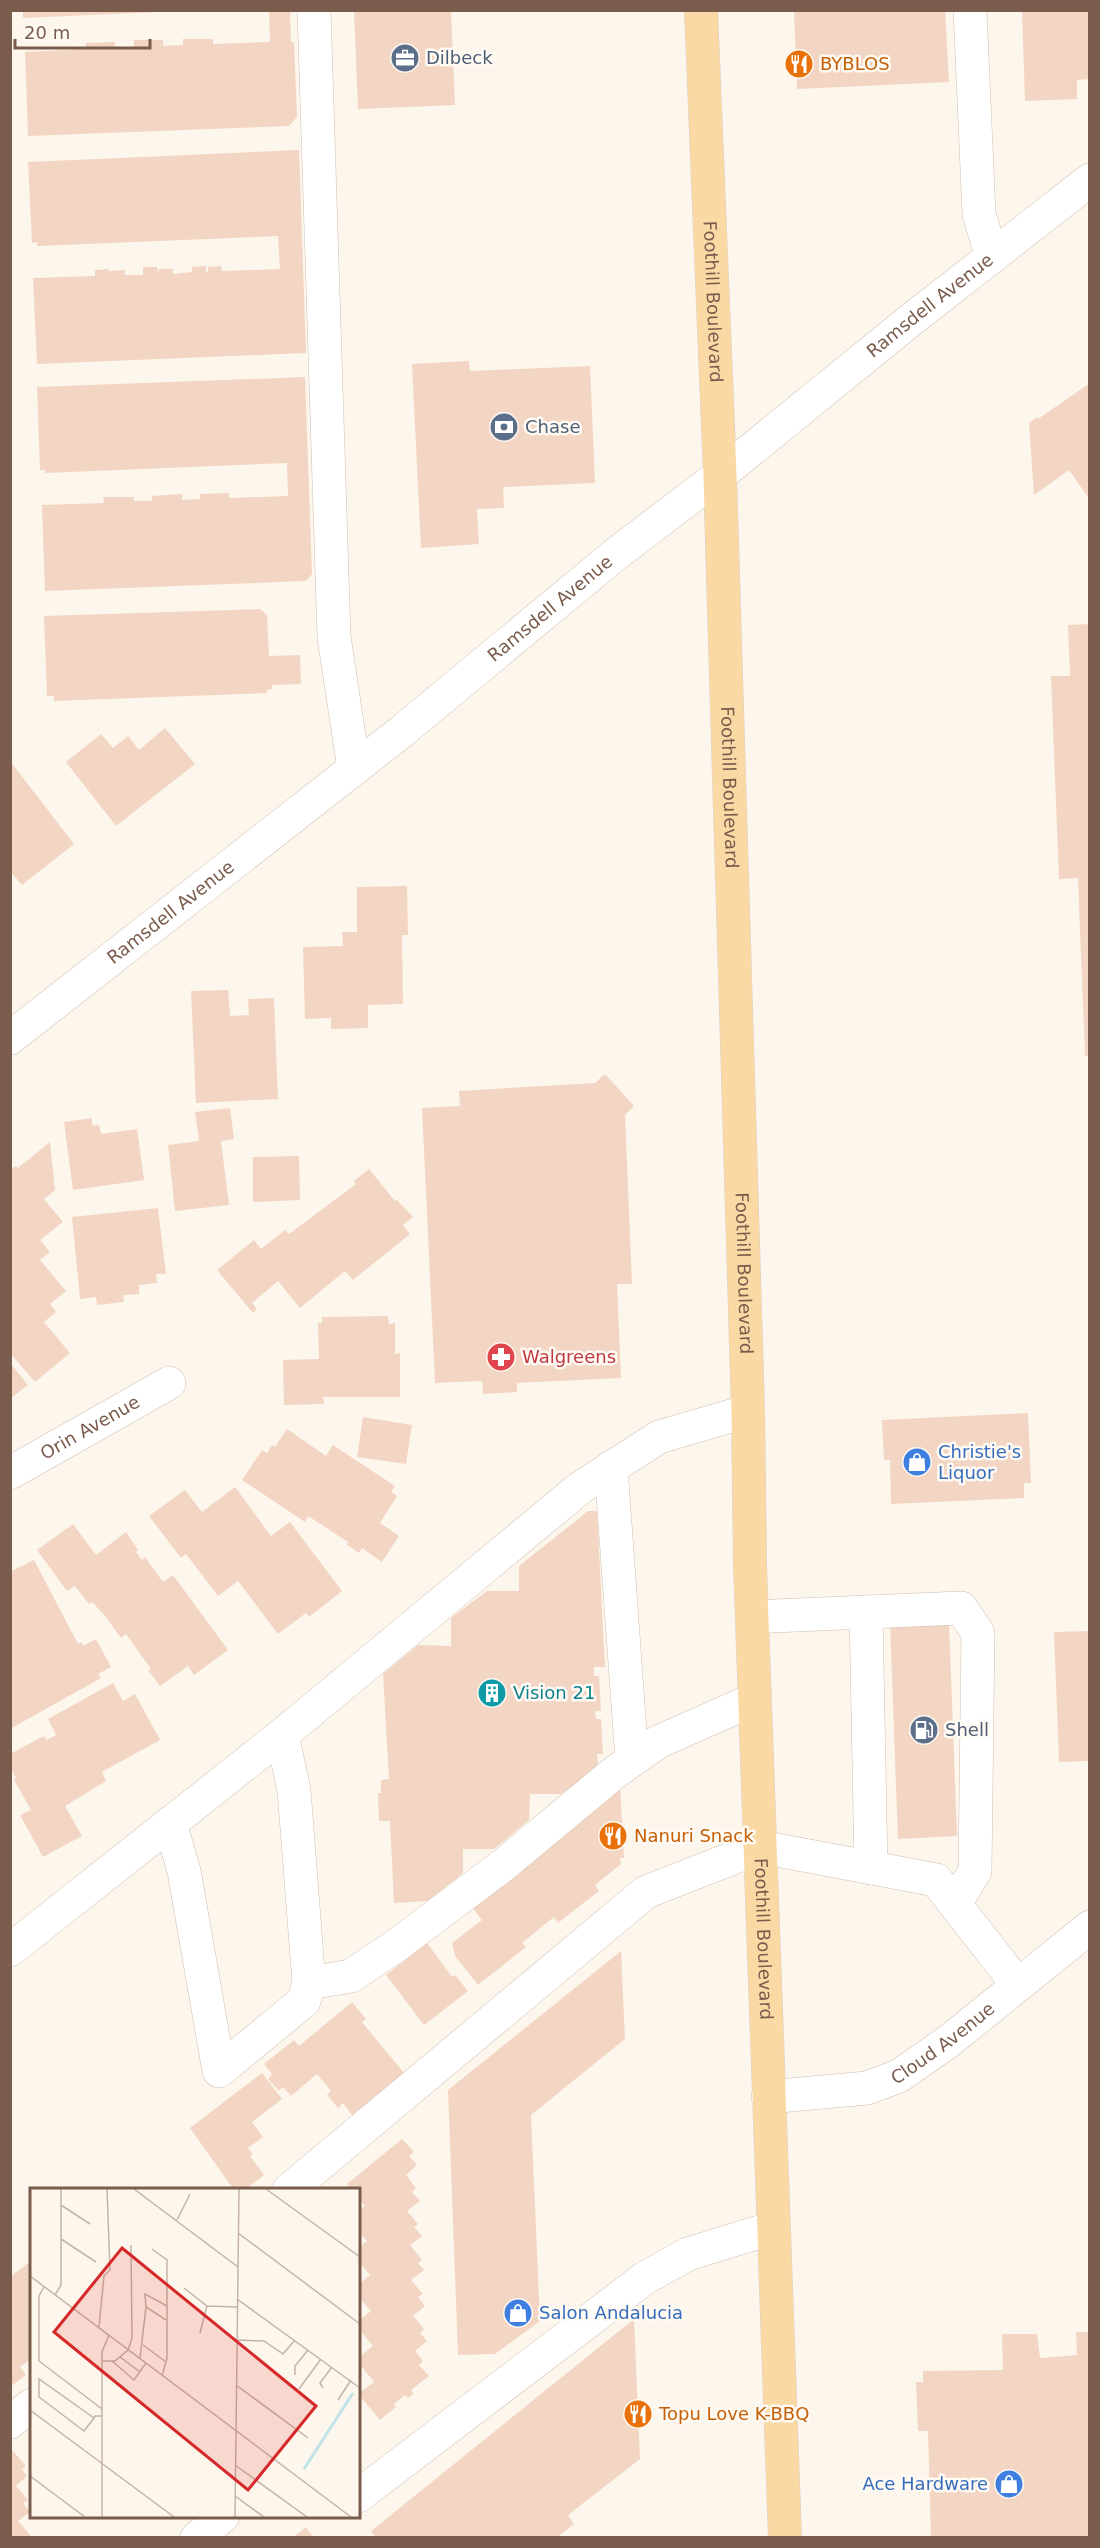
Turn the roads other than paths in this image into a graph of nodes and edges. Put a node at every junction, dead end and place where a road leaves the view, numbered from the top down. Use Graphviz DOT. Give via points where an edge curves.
graph roads {
  1 [pos="314,10"];
  2 [pos="701,10"];
  3 [pos="970,10"];
  4 [pos="1089,180"];
  5 [pos="992,257"];
  6 [pos="720,475"];
  7 [pos="354,769"];
  8 [pos="10,1038"];
  9 [pos="169,1383"];
  10 [pos="747,1411"];
  11 [pos="611,1467"];
  12 [pos="10,1473"];
  13 [pos="866,1612"];
  14 [pos="752,1617"];
  15 [pos="755,1699"];
  16 [pos="282,1735"];
  17 [pos="623,1766"];
  18 [pos="170,1823"];
  19 [pos="761,1847"];
  20 [pos="871,1868"];
  21 [pos="954,1904"];
  22 [pos="1089,1927"];
  23 [pos="10,1950"];
  24 [pos="309,1983"];
  25 [pos="1018,1985"];
  26 [pos="768,2097"];
  27 [pos="291,2188"];
  28 [pos="772,2228"];
  29 [pos="30,2407"];
  30 [pos="10,2422"];
  31 [pos="360,2494"];
  32 [pos="223,2518"];
  33 [pos="197,2538"];
  34 [pos="785,2538"];
  1 -- 7 [label="street" via="334,637"];
  2 -- 6 [label="main road, Foothill Boulevard"];
  3 -- 5 [label="street" via="979,213"];
  4 -- 5 [label="street, Ramsdell Avenue"];
  5 -- 6 [label="street, Ramsdell Avenue"];
  6 -- 7 [label="street, Ramsdell Avenue" via="616,554"];
  6 -- 10 [label="main road, Foothill Boulevard"];
  7 -- 8 [label="street, Ramsdell Avenue"];
  9 -- 12 [label="street, Orin Avenue"];
  10 -- 11 [label="street" via="659,1437"];
  10 -- 14 [label="main road, Foothill Boulevard"];
  11 -- 16 [label="street" via="514,1541"];
  11 -- 17 [label="street"];
  13 -- 14 [label="street"];
  13 -- 20 [label="street"];
  13 -- 21 [label="street" via="961,1608 978,1633 975,1871"];
  14 -- 15 [label="main road, Foothill Boulevard"];
  15 -- 17 [label="street" via="658,1742"];
  15 -- 19 [label="main road, Foothill Boulevard"];
  16 -- 18 [label="street"];
  16 -- 24 [label="street" via="294,1790"];
  17 -- 24 [label="street" via="502,1866 397,1945 351,1976"];
  18 -- 23 [label="street"];
  18 -- 24 [label="street" via="184,1871 219,2071 304,2001"];
  19 -- 20 [label="street"];
  19 -- 26 [label="main road, Foothill Boulevard"];
  19 -- 27 [label="street" via="646,1892"];
  20 -- 21 [label="street" via="936,1880"];
  21 -- 25 [label="street"];
  22 -- 25 [label="street, Cloud Avenue"];
  25 -- 26 [label="street, Cloud Avenue" via="948,2041 882,2084"];
  26 -- 28 [label="main road, Foothill Boulevard"];
  28 -- 31 [label="street" via="688,2254 645,2278"];
  28 -- 34 [label="main road, Foothill Boulevard"];
  29 -- 30 [label="street"];
  32 -- 33 [label="street"];
}
